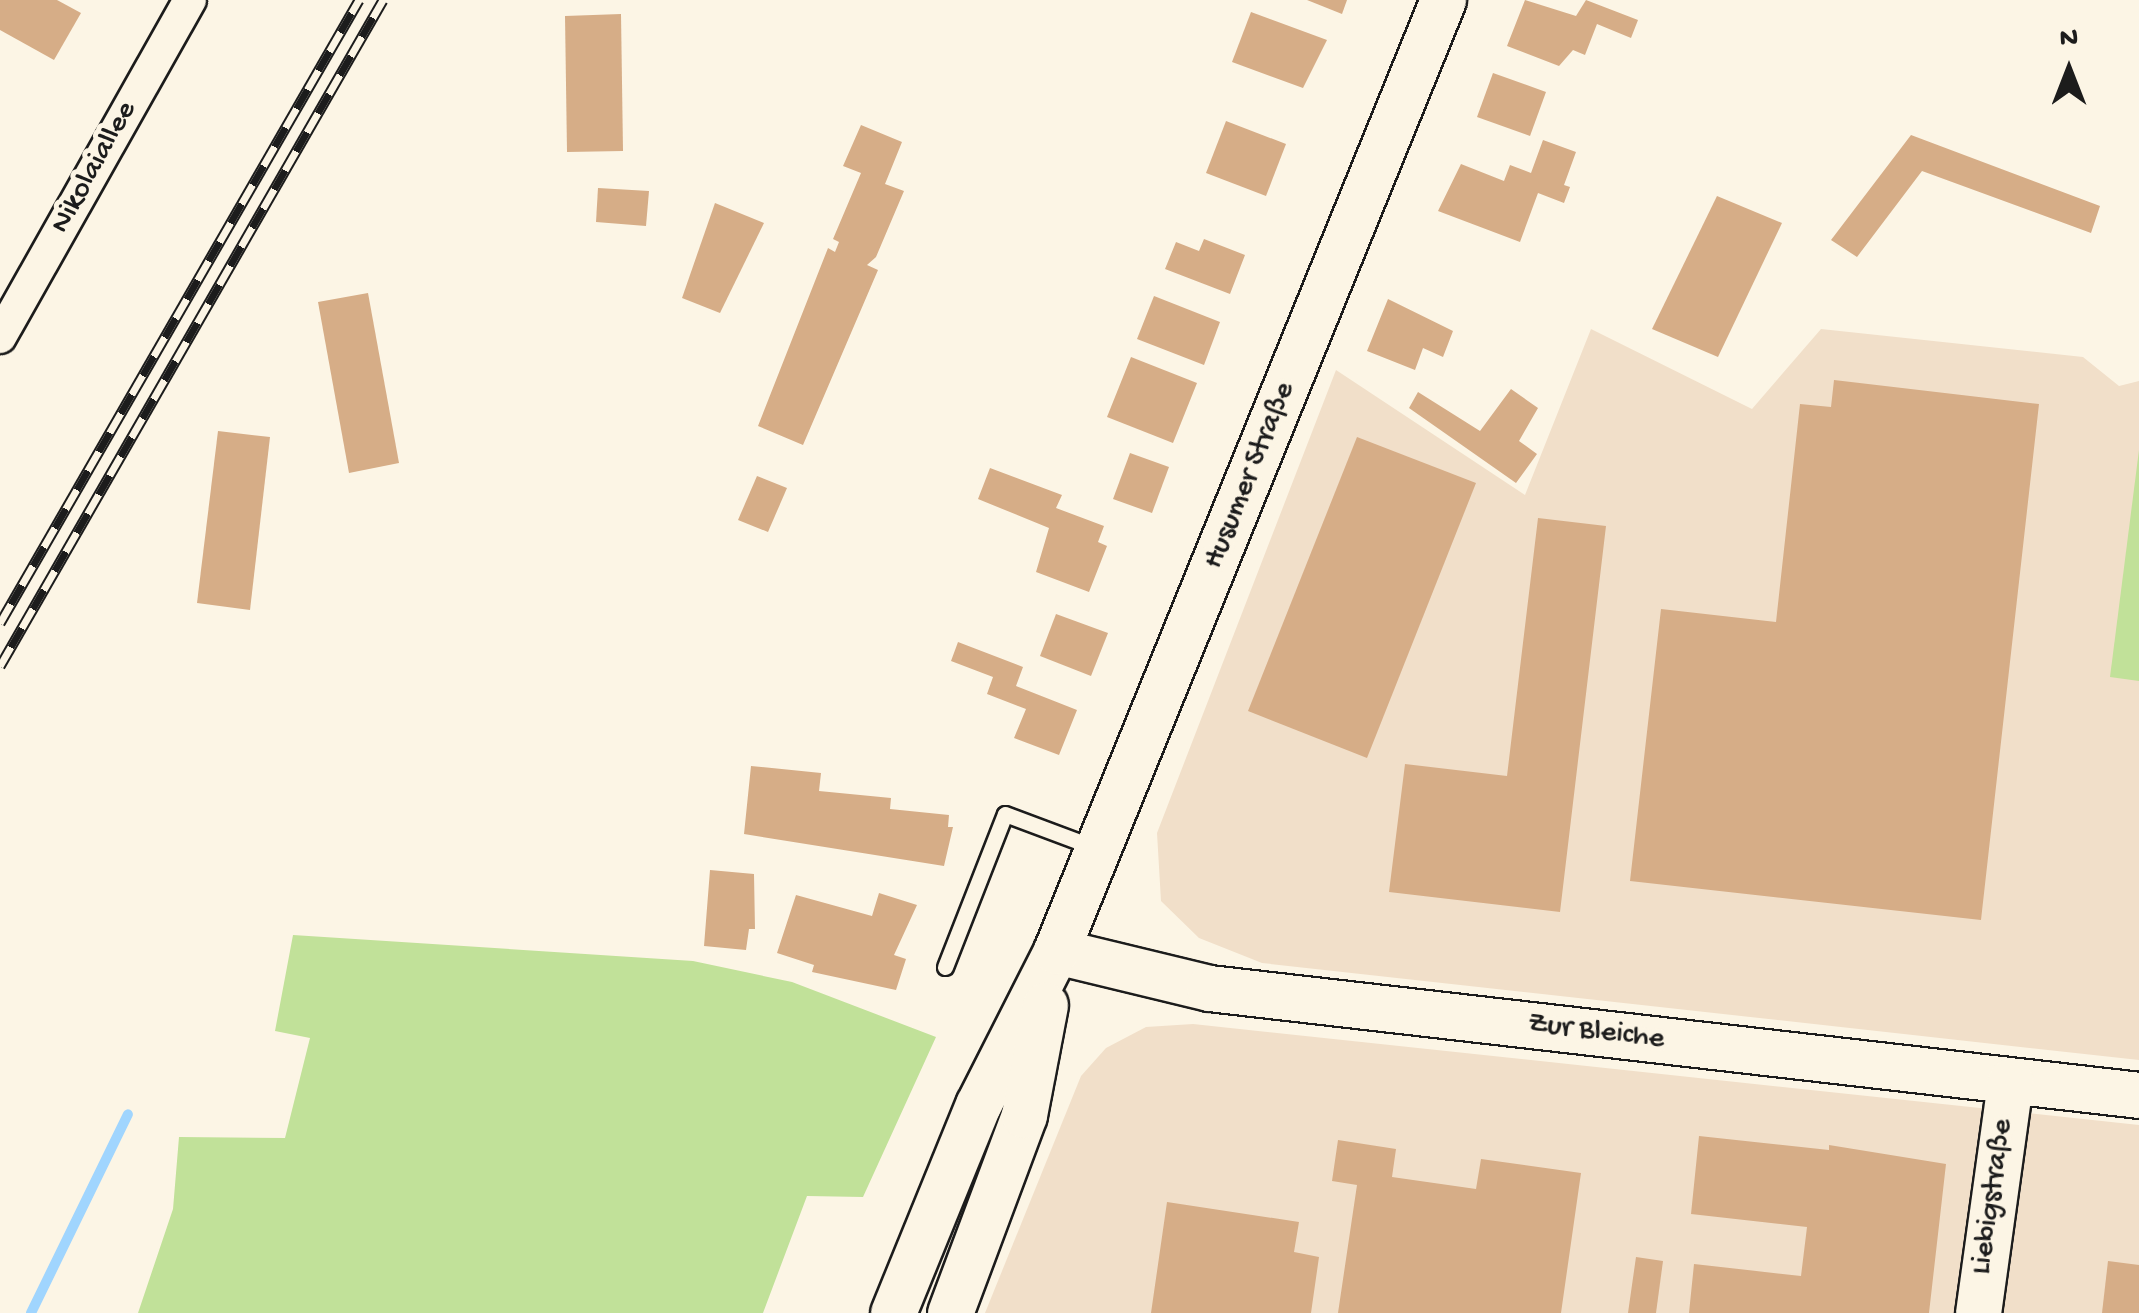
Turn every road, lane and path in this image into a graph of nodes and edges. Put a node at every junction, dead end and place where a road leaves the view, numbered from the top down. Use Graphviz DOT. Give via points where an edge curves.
graph roads {
  1 [pos="190,0"];
  2 [pos="1443,0"];
  3 [pos="0,337"];
  4 [pos="1098,848"];
  5 [pos="1056,951"];
  6 [pos="944,967"];
  7 [pos="2010,1081"];
  8 [pos="2139,1096"];
  9 [pos="893,1313"];
  10 [pos="950,1313"];
  11 [pos="1978,1313"];
  1 -- 3 [label="street, Nikolaiallee"];
  2 -- 4 [label="main road, Husumer Straße"];
  4 -- 5 [label="main road, Husumer Straße"];
  4 -- 6 [label="lane" via="1005,814"];
  5 -- 7 [label="main road, Zur Bleiche" via="1209,988"];
  5 -- 9 [label="main road, Husumer Straße" via="978,1105"];
  5 -- 10 [label="main road, Husumer Straße" via="1024,1115"];
  7 -- 8 [label="main road, Zur Bleiche"];
  7 -- 11 [label="main road, Liebigstraße"];
}
